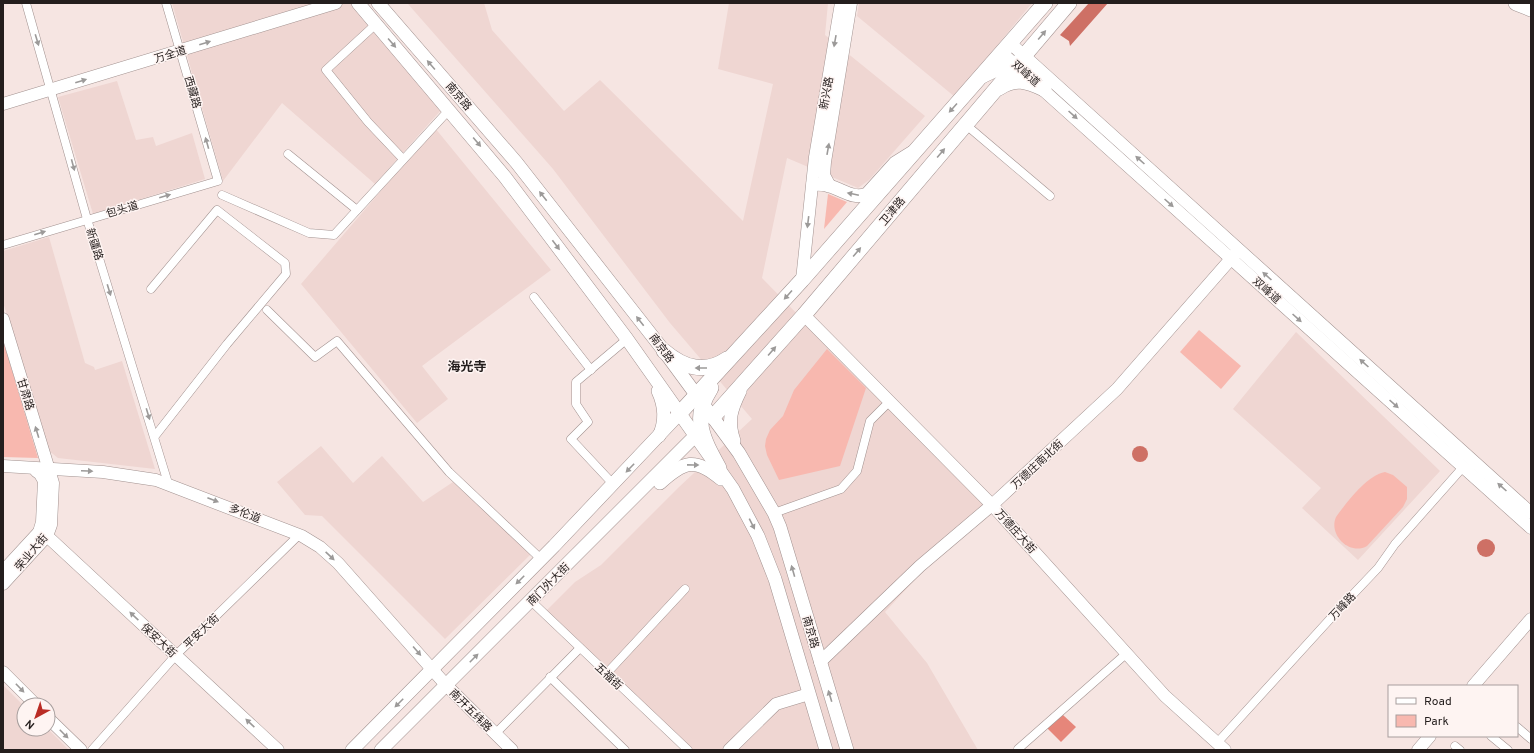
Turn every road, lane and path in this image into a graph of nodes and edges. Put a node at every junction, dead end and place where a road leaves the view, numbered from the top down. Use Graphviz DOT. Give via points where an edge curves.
graph roads {
  1 [pos="26,3"];
  2 [pos="166,3"];
  3 [pos="336,3"];
  4 [pos="358,3"];
  5 [pos="378,3"];
  6 [pos="841,3"];
  7 [pos="851,3"];
  8 [pos="1045,3"];
  9 [pos="1070,3"];
  10 [pos="1516,3"];
  11 [pos="1531,10"];
  12 [pos="376,24"];
  13 [pos="1006,48"];
  14 [pos="181,51"];
  15 [pos="1020,61"];
  16 [pos="979,79"];
  17 [pos="1048,84"];
  18 [pos="52,90"];
  19 [pos="993,92"];
  20 [pos="3,104"];
  21 [pos="449,110"];
  22 [pos="965,124"];
  23 [pos="916,150"];
  24 [pos="288,154"];
  25 [pos="403,159"];
  26 [pos="218,181"];
  27 [pos="813,184"];
  28 [pos="830,186"];
  29 [pos="222,195"];
  30 [pos="1050,196"];
  31 [pos="357,210"];
  32 [pos="87,219"];
  33 [pos="3,245"];
  34 [pos="1234,254"];
  35 [pos="802,280"];
  36 [pos="151,289"];
  37 [pos="534,297"];
  38 [pos="267,310"];
  39 [pos="804,315"];
  40 [pos="3,319"];
  41 [pos="627,339"];
  42 [pos="664,351"];
  43 [pos="736,353"];
  44 [pos="644,365"];
  45 [pos="591,370"];
  46 [pos="747,381"];
  47 [pos="697,399"];
  48 [pos="890,401"];
  49 [pos="696,424"];
  50 [pos="154,436"];
  51 [pos="657,439"];
  52 [pos="739,453"];
  53 [pos="3,466"];
  54 [pos="1464,466"];
  55 [pos="29,468"];
  56 [pos="719,468"];
  57 [pos="48,469"];
  58 [pos="168,483"];
  59 [pos="614,485"];
  60 [pos="733,489"];
  61 [pos="992,505"];
  62 [pos="774,513"];
  63 [pos="1531,513"];
  64 [pos="1531,528"];
  65 [pos="43,534"];
  66 [pos="299,535"];
  67 [pos="576,556"];
  68 [pos="541,560"];
  69 [pos="3,572"];
  70 [pos="3,584"];
  71 [pos="685,589"];
  72 [pos="531,601"];
  73 [pos="1530,621"];
  74 [pos="580,648"];
  75 [pos="1127,653"];
  76 [pos="176,655"];
  77 [pos="820,662"];
  78 [pos="432,669"];
  79 [pos="3,672"];
  80 [pos="607,674"];
  81 [pos="550,677"];
  82 [pos="446,685"];
  83 [pos="1474,685"];
  84 [pos="809,694"];
  85 [pos="28,697"];
  86 [pos="56,726"];
  87 [pos="1518,728"];
  88 [pos="495,734"];
  89 [pos="1429,737"];
  90 [pos="1493,737"];
  91 [pos="1531,739"];
  92 [pos="1221,747"];
  93 [pos="1018,749"];
  94 [pos="81,750"];
  95 [pos="92,750"];
  96 [pos="278,750"];
  97 [pos="352,750"];
  98 [pos="381,750"];
  99 [pos="512,750"];
  100 [pos="624,750"];
  101 [pos="688,750"];
  102 [pos="729,750"];
  103 [pos="826,750"];
  104 [pos="847,750"];
  105 [pos="1418,750"];
  106 [pos="1508,750"];
  1 -- 18 [label="street, 新疆路, one-way"];
  2 -- 14 [label="street, 西藏路"];
  14 -- 3 [label="street, 万全道, one-way"];
  4 -- 12 [label="main road, 南京路"];
  42 -- 5 [label="main road, 南京路, one-way" via="516,162"];
  6 -- 27 [label="street, 新兴路, one-way" via="815,157"];
  28 -- 7 [label="street, one-way" via="824,175 825,162"];
  8 -- 13 [label="highway, 卫津路"];
  15 -- 9 [label="highway, 卫津路, one-way"];
  10 -- 11 [label="highway"];
  12 -- 21 [label="main road, 南京路, one-way"];
  12 -- 25 [label="street" via="326,70 368,122"];
  13 -- 15 [label="street, 双峰道"];
  13 -- 16 [label="highway, 卫津路"];
  18 -- 14 [label="street, 万全道, one-way"];
  26 -- 14 [label="street, 西藏路, one-way"];
  15 -- 16 [label="street"];
  15 -- 17 [label="street, 双峰道"];
  15 -- 19 [label="highway, 卫津路"];
  16 -- 23 [label="highway, 卫津路, one-way"];
  17 -- 19 [label="highway" via="1016,80"];
  17 -- 34 [label="street, 双峰道"];
  18 -- 20 [label="street, 万全道"];
  18 -- 32 [label="street, 新疆路, one-way"];
  19 -- 22 [label="highway, 卫津路"];
  21 -- 25 [label="street"];
  21 -- 41 [label="main road, 南京路, one-way" via="505,177"];
  22 -- 30 [label="street"];
  39 -- 22 [label="highway, 卫津路, one-way"];
  23 -- 28 [label="main road, one-way" via="894,163 867,194 851,195"];
  23 -- 35 [label="highway, 卫津路"];
  24 -- 31 [label="street"];
  25 -- 31 [label="street"];
  32 -- 26 [label="street, 包头道, one-way"];
  27 -- 28 [label="main road"];
  27 -- 35 [label="street, one-way"];
  29 -- 31 [label="street" via="309,233 334,235"];
  33 -- 32 [label="street, 包头道, one-way"];
  32 -- 50 [label="street, 新疆路, one-way"];
  34 -- 54 [label="street, 双峰道, one-way"];
  34 -- 61 [label="street, 万德庄南北街" via="1117,389"];
  63 -- 34 [label="street, 双峰道, one-way"];
  35 -- 43 [label="highway, 卫津路, one-way"];
  36 -- 50 [label="street" via="217,210 285,263 286,274"];
  37 -- 45 [label="street"];
  38 -- 68 [label="street" via="315,357 338,341 449,472"];
  46 -- 39 [label="highway, 卫津路, one-way"];
  39 -- 48 [label="street, 万德庄大街"];
  57 -- 40 [label="street, 甘肃路, one-way"];
  41 -- 44 [label="main road, 南京路"];
  41 -- 45 [label="street"];
  43 -- 42 [label="highway, one-way" via="717,365 700,369 681,363"];
  42 -- 47 [label="main road, 南京路"];
  43 -- 47 [label="highway, 卫津路"];
  44 -- 49 [label="main road, 南京路"];
  44 -- 51 [label="main road" via="664,408"];
  45 -- 59 [label="street" via="576,382 576,404 588,422 571,439"];
  46 -- 49 [label="highway, 卫津路"];
  46 -- 52 [label="main road" via="732,408 729,422"];
  47 -- 49 [label="highway, 卫津路"];
  47 -- 49 [label="highway"];
  48 -- 61 [label="street, 万德庄大街"];
  48 -- 62 [label="street" via="870,421 857,471 841,489"];
  49 -- 51 [label="main road, 南门外大街"];
  49 -- 52 [label="main road, 南京路"];
  49 -- 56 [label="highway"];
  49 -- 67 [label="main road, 南门外大街" via="675,458"];
  50 -- 58 [label="street, 新疆路"];
  51 -- 59 [label="main road, 南门外大街, one-way"];
  52 -- 62 [label="main road, 南京路"];
  53 -- 55 [label="street, 多伦道"];
  54 -- 64 [label="street, 双峰道"];
  54 -- 92 [label="street, 万峰路"];
  55 -- 57 [label="street, 多伦道"];
  55 -- 65 [label="street, 荣业大街" via="40,474 44,481"];
  56 -- 60 [label="main road, 南京路"];
  57 -- 58 [label="street, 多伦道, one-way" via="146,477"];
  57 -- 65 [label="street, 荣业大街" via="53,482 51,525"];
  58 -- 66 [label="street, 多伦道, one-way"];
  59 -- 68 [label="main road, 南门外大街"];
  67 -- 60 [label="main road, one-way" via="610,534 664,480 682,466 694,463 704,466"];
  60 -- 84 [label="main road, 南京路, one-way" via="758,536 774,579"];
  61 -- 75 [label="street, 万德庄大街"];
  61 -- 77 [label="street, 万德庄南北街" via="920,566"];
  77 -- 62 [label="main road, 南京路, one-way" via="786,545"];
  65 -- 69 [label="street, 荣业大街"];
  65 -- 70 [label="street, 荣业大街"];
  76 -- 65 [label="street, 保安大街, one-way"];
  66 -- 76 [label="street, 平安大街"];
  66 -- 78 [label="street, 多伦道, one-way" via="320,547 338,563"];
  67 -- 72 [label="main road, 南门外大街"];
  68 -- 78 [label="main road, 南门外大街, one-way"];
  71 -- 80 [label="street"];
  72 -- 74 [label="street, 五福街"];
  82 -- 72 [label="main road, 南门外大街, one-way"];
  73 -- 83 [label="street"];
  74 -- 80 [label="street, 五福街"];
  74 -- 81 [label="street"];
  75 -- 92 [label="street, 万德庄大街" via="1165,696"];
  75 -- 93 [label="street"];
  76 -- 95 [label="street, 平安大街"];
  96 -- 76 [label="street, 保安大街, one-way"];
  104 -- 77 [label="main road, 南京路, one-way"];
  78 -- 82 [label="street, 南开五纬路"];
  78 -- 97 [label="main road, 南门外大街, one-way"];
  79 -- 85 [label="street, one-way"];
  80 -- 101 [label="street, 五福街"];
  81 -- 88 [label="street"];
  81 -- 100 [label="street"];
  82 -- 88 [label="street, 南开五纬路"];
  82 -- 98 [label="main road, 南门外大街"];
  84 -- 102 [label="street" via="776,704"];
  84 -- 103 [label="main road, 南京路"];
  86 -- 94 [label="street, one-way"];
  87 -- 91 [label="street"];
  88 -- 99 [label="street, 南开五纬路"];
  89 -- 105 [label="street"];
  90 -- 106 [label="street"];
}
